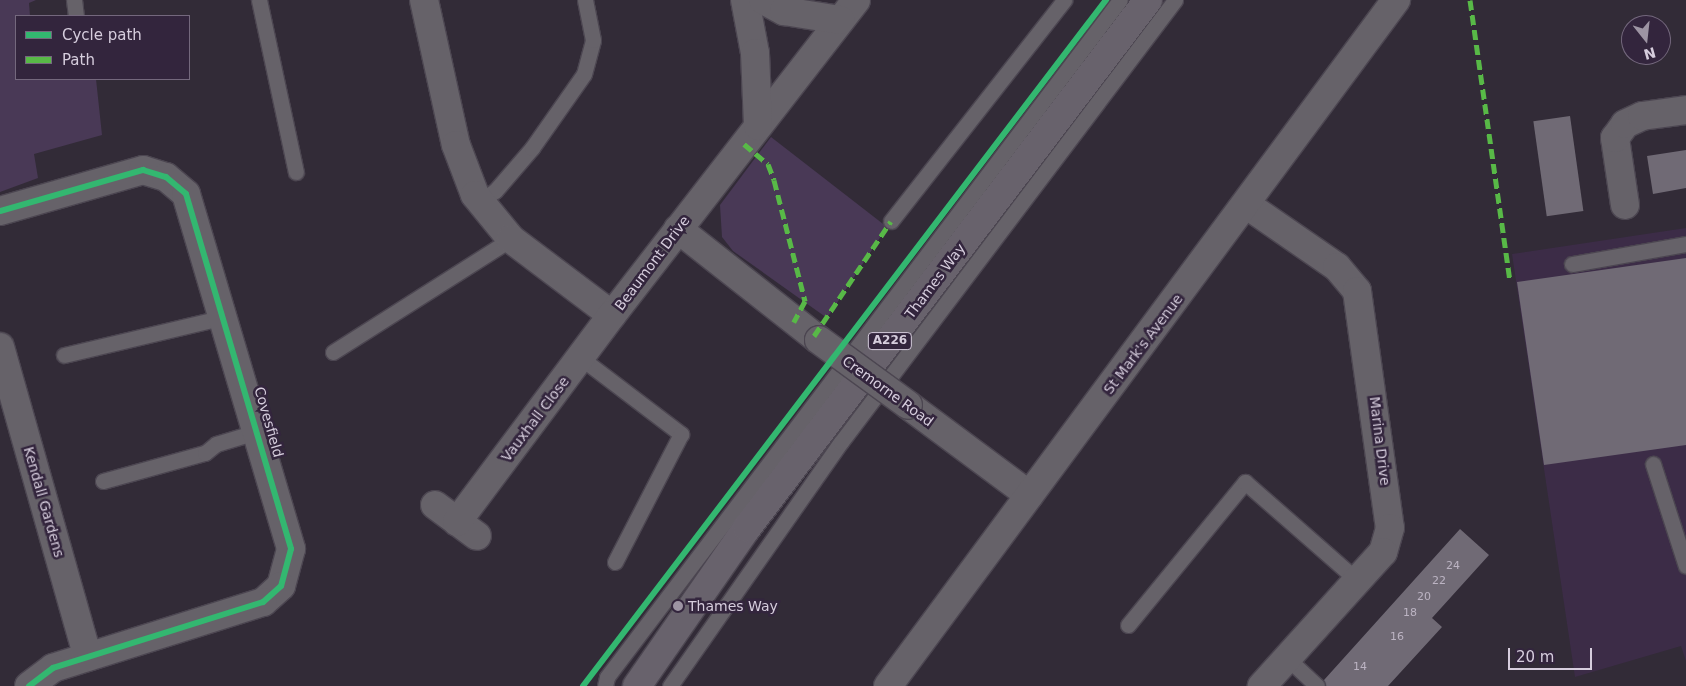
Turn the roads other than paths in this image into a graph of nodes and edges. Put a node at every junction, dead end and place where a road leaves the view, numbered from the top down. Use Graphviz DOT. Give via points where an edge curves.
graph roads {
  1 [pos="74,0"];
  2 [pos="259,0"];
  3 [pos="424,0"];
  4 [pos="585,0"];
  5 [pos="745,0"];
  6 [pos="763,0"];
  7 [pos="1064,0"];
  8 [pos="1120,0"];
  9 [pos="1148,0"];
  10 [pos="1176,0"];
  11 [pos="1396,0"];
  12 [pos="848,10"];
  13 [pos="76,15"];
  14 [pos="1686,110"];
  15 [pos="758,126"];
  16 [pos="296,172"];
  17 [pos="479,202"];
  18 [pos="1247,205"];
  19 [pos="1625,205"];
  20 [pos="0,210"];
  21 [pos="891,221"];
  22 [pos="678,229"];
  23 [pos="511,239"];
  24 [pos="1686,244"];
  25 [pos="1572,264"];
  26 [pos="612,316"];
  27 [pos="225,317"];
  28 [pos="0,347"];
  29 [pos="332,352"];
  30 [pos="64,355"];
  31 [pos="581,358"];
  32 [pos="259,431"];
  33 [pos="1653,464"];
  34 [pos="103,481"];
  35 [pos="1029,495"];
  36 [pos="435,505"];
  37 [pos="615,562"];
  38 [pos="1686,566"];
  39 [pos="1358,580"];
  40 [pos="1128,625"];
  41 [pos="88,657"];
  42 [pos="1287,658"];
  43 [pos="29,686"];
  44 [pos="605,686"];
  45 [pos="637,686"];
  46 [pos="670,686"];
  47 [pos="888,686"];
  48 [pos="1262,686"];
  49 [pos="1316,686"];
  1 -- 13 [label="lane"];
  2 -- 16 [label="lane"];
  3 -- 17 [label="street, Beaumont Drive" via="458,153"];
  4 -- 17 [label="lane" via="593,43 584,74 532,148 495,191"];
  5 -- 15 [label="street" via="755,54"];
  6 -- 12 [label="street" via="784,11"];
  7 -- 21 [label="lane"];
  8 -- 44 [label="lane" via="607,676"];
  9 -- 45 [label="main road, Thames Way / A226" via="747,528"];
  10 -- 46 [label="lane" via="841,442"];
  11 -- 18 [label="street, St Mark's Avenue"];
  12 -- 15 [label="street, Beaumont Drive"];
  14 -- 19 [label="street" via="1642,116 1624,124 1616,138"];
  15 -- 22 [label="street, Beaumont Drive"];
  17 -- 23 [label="street, Beaumont Drive"];
  18 -- 35 [label="street, St Mark's Avenue"];
  18 -- 39 [label="street, Marina Drive" via="1346,275 1361,301 1390,528 1387,545"];
  20 -- 27 [label="street, Covesfield" via="140,170 166,177 183,190 192,206"];
  22 -- 26 [label="street, Beaumont Drive"];
  22 -- 35 [label="street, Cremorne Road, bridge" via="819,340"];
  23 -- 26 [label="street, Beaumont Drive"];
  23 -- 29 [label="lane"];
  24 -- 25 [label="lane"];
  26 -- 31 [label="street, Vauxhall Close"];
  27 -- 30 [label="lane"];
  27 -- 32 [label="street, Covesfield"];
  28 -- 41 [label="street, Kendall Gardens"];
  31 -- 36 [label="street, Vauxhall Close" via="467,529"];
  31 -- 37 [label="lane" via="681,434"];
  32 -- 34 [label="lane" via="216,444 205,453"];
  32 -- 41 [label="street, Covesfield" via="291,548 276,592 258,605"];
  33 -- 38 [label="lane"];
  35 -- 47 [label="street, St Mark's Avenue"];
  39 -- 40 [label="lane" via="1245,482"];
  39 -- 42 [label="street, Marina Drive"];
  41 -- 43 [label="street, Covesfield" via="53,668"];
  42 -- 48 [label="street, Marina Drive"];
  42 -- 49 [label="lane"];
}
